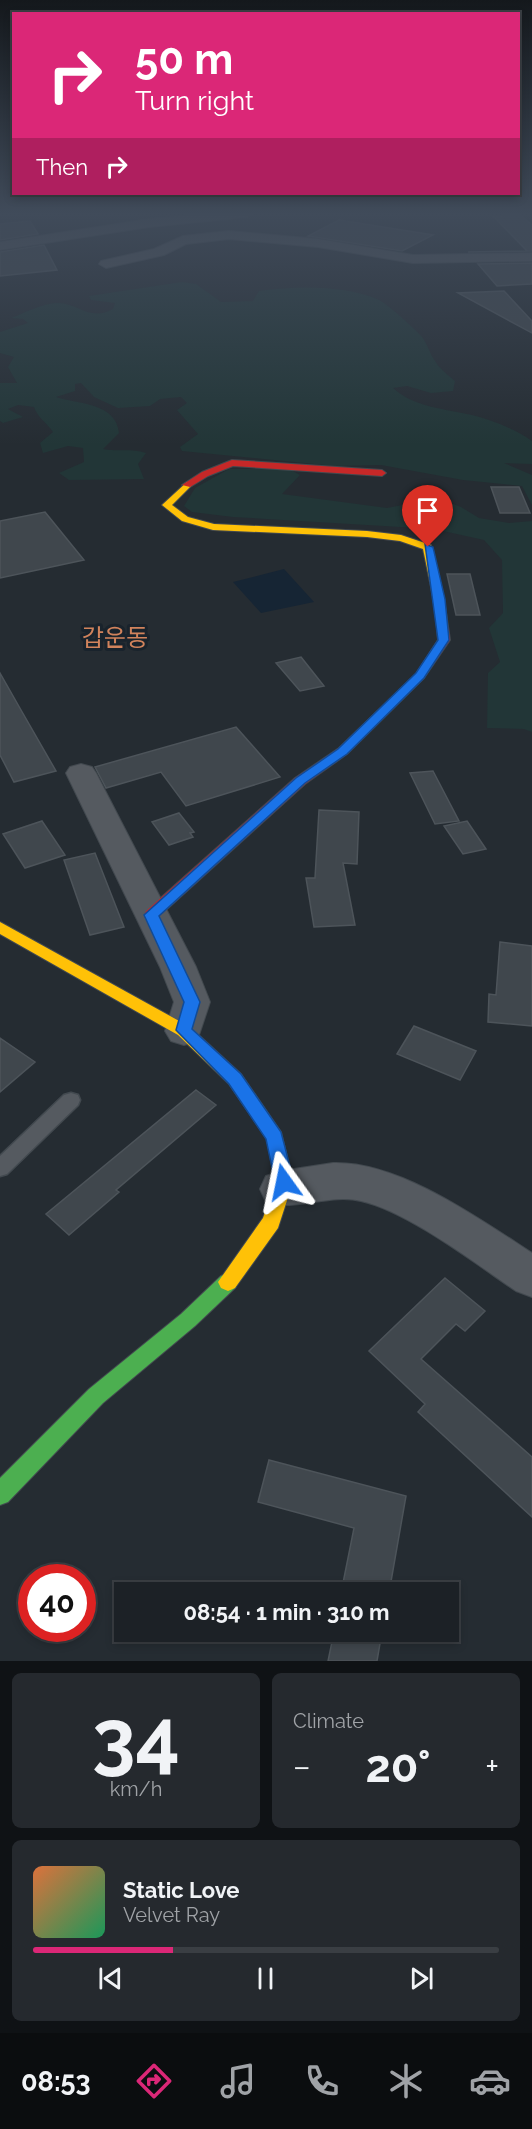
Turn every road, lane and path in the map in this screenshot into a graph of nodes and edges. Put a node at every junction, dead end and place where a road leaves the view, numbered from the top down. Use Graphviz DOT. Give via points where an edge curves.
graph roads {
  1 [pos="382,473"];
  2 [pos="81,773"];
  3 [pos="151,915"];
  4 [pos="0,927"];
  5 [pos="184,1030"];
  6 [pos="71,1100"];
  7 [pos="0,1168"];
  8 [pos="281,1190"];
  9 [pos="532,1277"];
  10 [pos="0,1494"];
  1 -- 3 [label="street" via="232,464 185,487 167,506 174,515 194,524 232,529 377,532 416,540 428,547 431,556 444,640 420,676 343,751 300,781"];
  2 -- 3 [label="street"];
  3 -- 5 [label="street" via="192,1002"];
  4 -- 5 [label="street"];
  5 -- 8 [label="street" via="235,1079 275,1137 284,1182"];
  6 -- 7 [label="lane"];
  8 -- 9 [label="street" via="343,1180 381,1190 433,1214"];
  8 -- 10 [label="street" via="271,1222 234,1276 188,1320 96,1396"];
}
